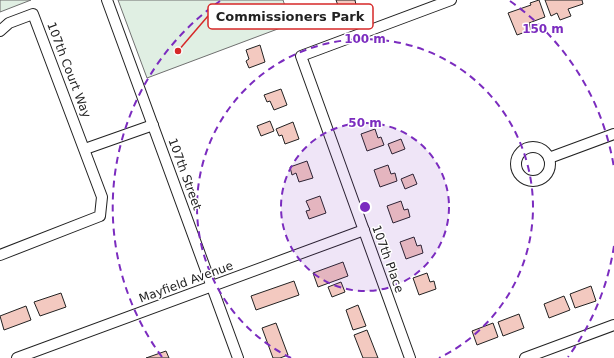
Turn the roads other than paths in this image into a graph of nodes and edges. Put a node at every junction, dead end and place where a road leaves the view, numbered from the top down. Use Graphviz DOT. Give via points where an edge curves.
graph roads {
  1 [pos="107,0"];
  2 [pos="451,0"];
  3 [pos="0,31"];
  4 [pos="153,125"];
  5 [pos="614,134"];
  6 [pos="85,149"];
  7 [pos="549,158"];
  8 [pos="364,230"];
  9 [pos="0,255"];
  10 [pos="212,286"];
  11 [pos="614,325"];
  12 [pos="17,358"];
  13 [pos="238,358"];
  14 [pos="410,358"];
  15 [pos="525,358"];
  1 -- 4 [label="street, 107th Street"];
  2 -- 8 [label="street, 107th Place" via="301,56"];
  3 -- 6 [label="street, 107th Court Way" via="9,22 33,14"];
  4 -- 6 [label="street"];
  4 -- 10 [label="street, 107th Street"];
  5 -- 7 [label="street"];
  6 -- 9 [label="street, 107th Court Way" via="102,197 100,216"];
  8 -- 10 [label="street, Mayfield Avenue"];
  8 -- 14 [label="street, 107th Place"];
  10 -- 12 [label="street, Mayfield Avenue"];
  10 -- 13 [label="street, 107th Street"];
  11 -- 15 [label="street"];
}
